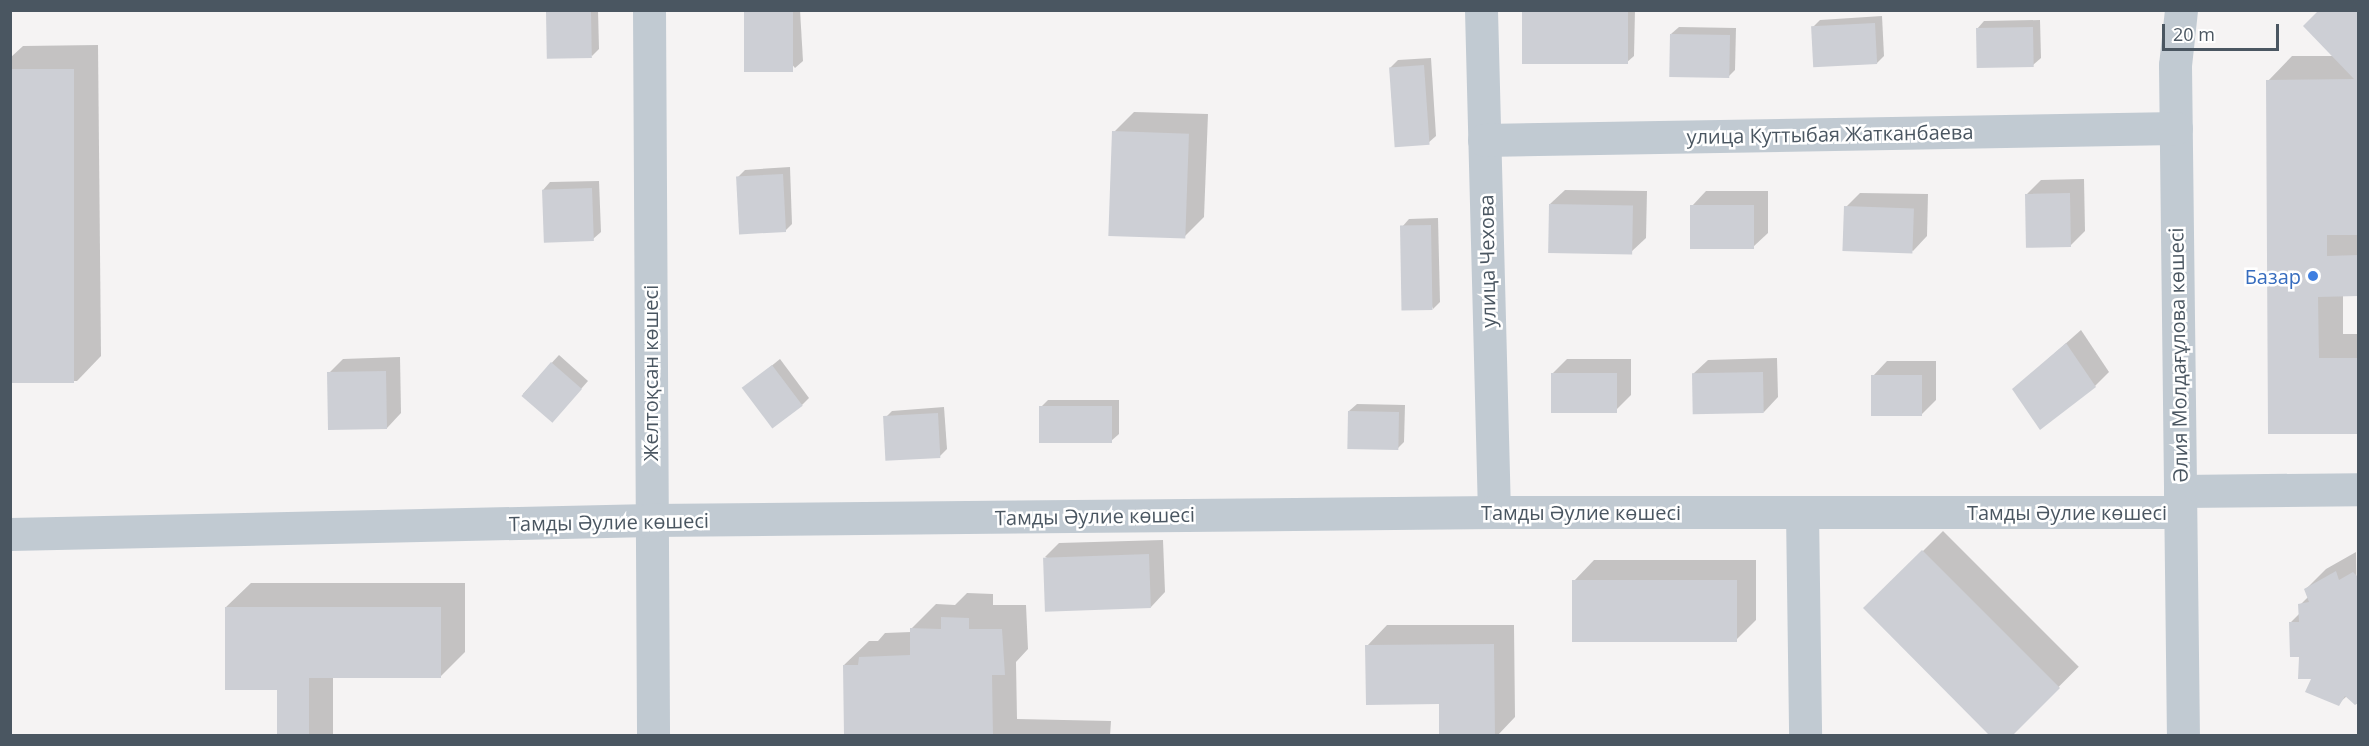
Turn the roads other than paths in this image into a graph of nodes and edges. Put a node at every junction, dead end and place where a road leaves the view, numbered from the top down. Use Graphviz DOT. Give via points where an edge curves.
graph roads {
  1 [pos="649,10"];
  2 [pos="1481,10"];
  3 [pos="2181,10"];
  4 [pos="2175,128"];
  5 [pos="1484,140"];
  6 [pos="2358,489"];
  7 [pos="2180,501"];
  8 [pos="1494,512"];
  9 [pos="1802,512"];
  10 [pos="650,520"];
  11 [pos="10,534"];
  12 [pos="653,735"];
  13 [pos="1805,735"];
  14 [pos="2183,735"];
  1 -- 10 [label="street, Желтоқсан көшесі"];
  2 -- 5 [label="street, улица Чехова"];
  3 -- 4 [label="street, Әлия Молдағұлова көшесі" via="2175,65"];
  4 -- 5 [label="street, улица Куттыбая Жатканбаева"];
  4 -- 7 [label="street, Әлия Молдағұлова көшесі"];
  5 -- 8 [label="street, улица Чехова"];
  6 -- 7 [label="street, Тамды Әулие көшесі"];
  7 -- 9 [label="street, Тамды Әулие көшесі"];
  7 -- 14 [label="street, Әлия Молдағұлова көшесі"];
  8 -- 9 [label="street, Тамды Әулие көшесі"];
  8 -- 10 [label="street, Тамды Әулие көшесі"];
  9 -- 13 [label="street"];
  10 -- 11 [label="street, Тамды Әулие көшесі"];
  10 -- 12 [label="street, Желтоқсан көшесі"];
}
